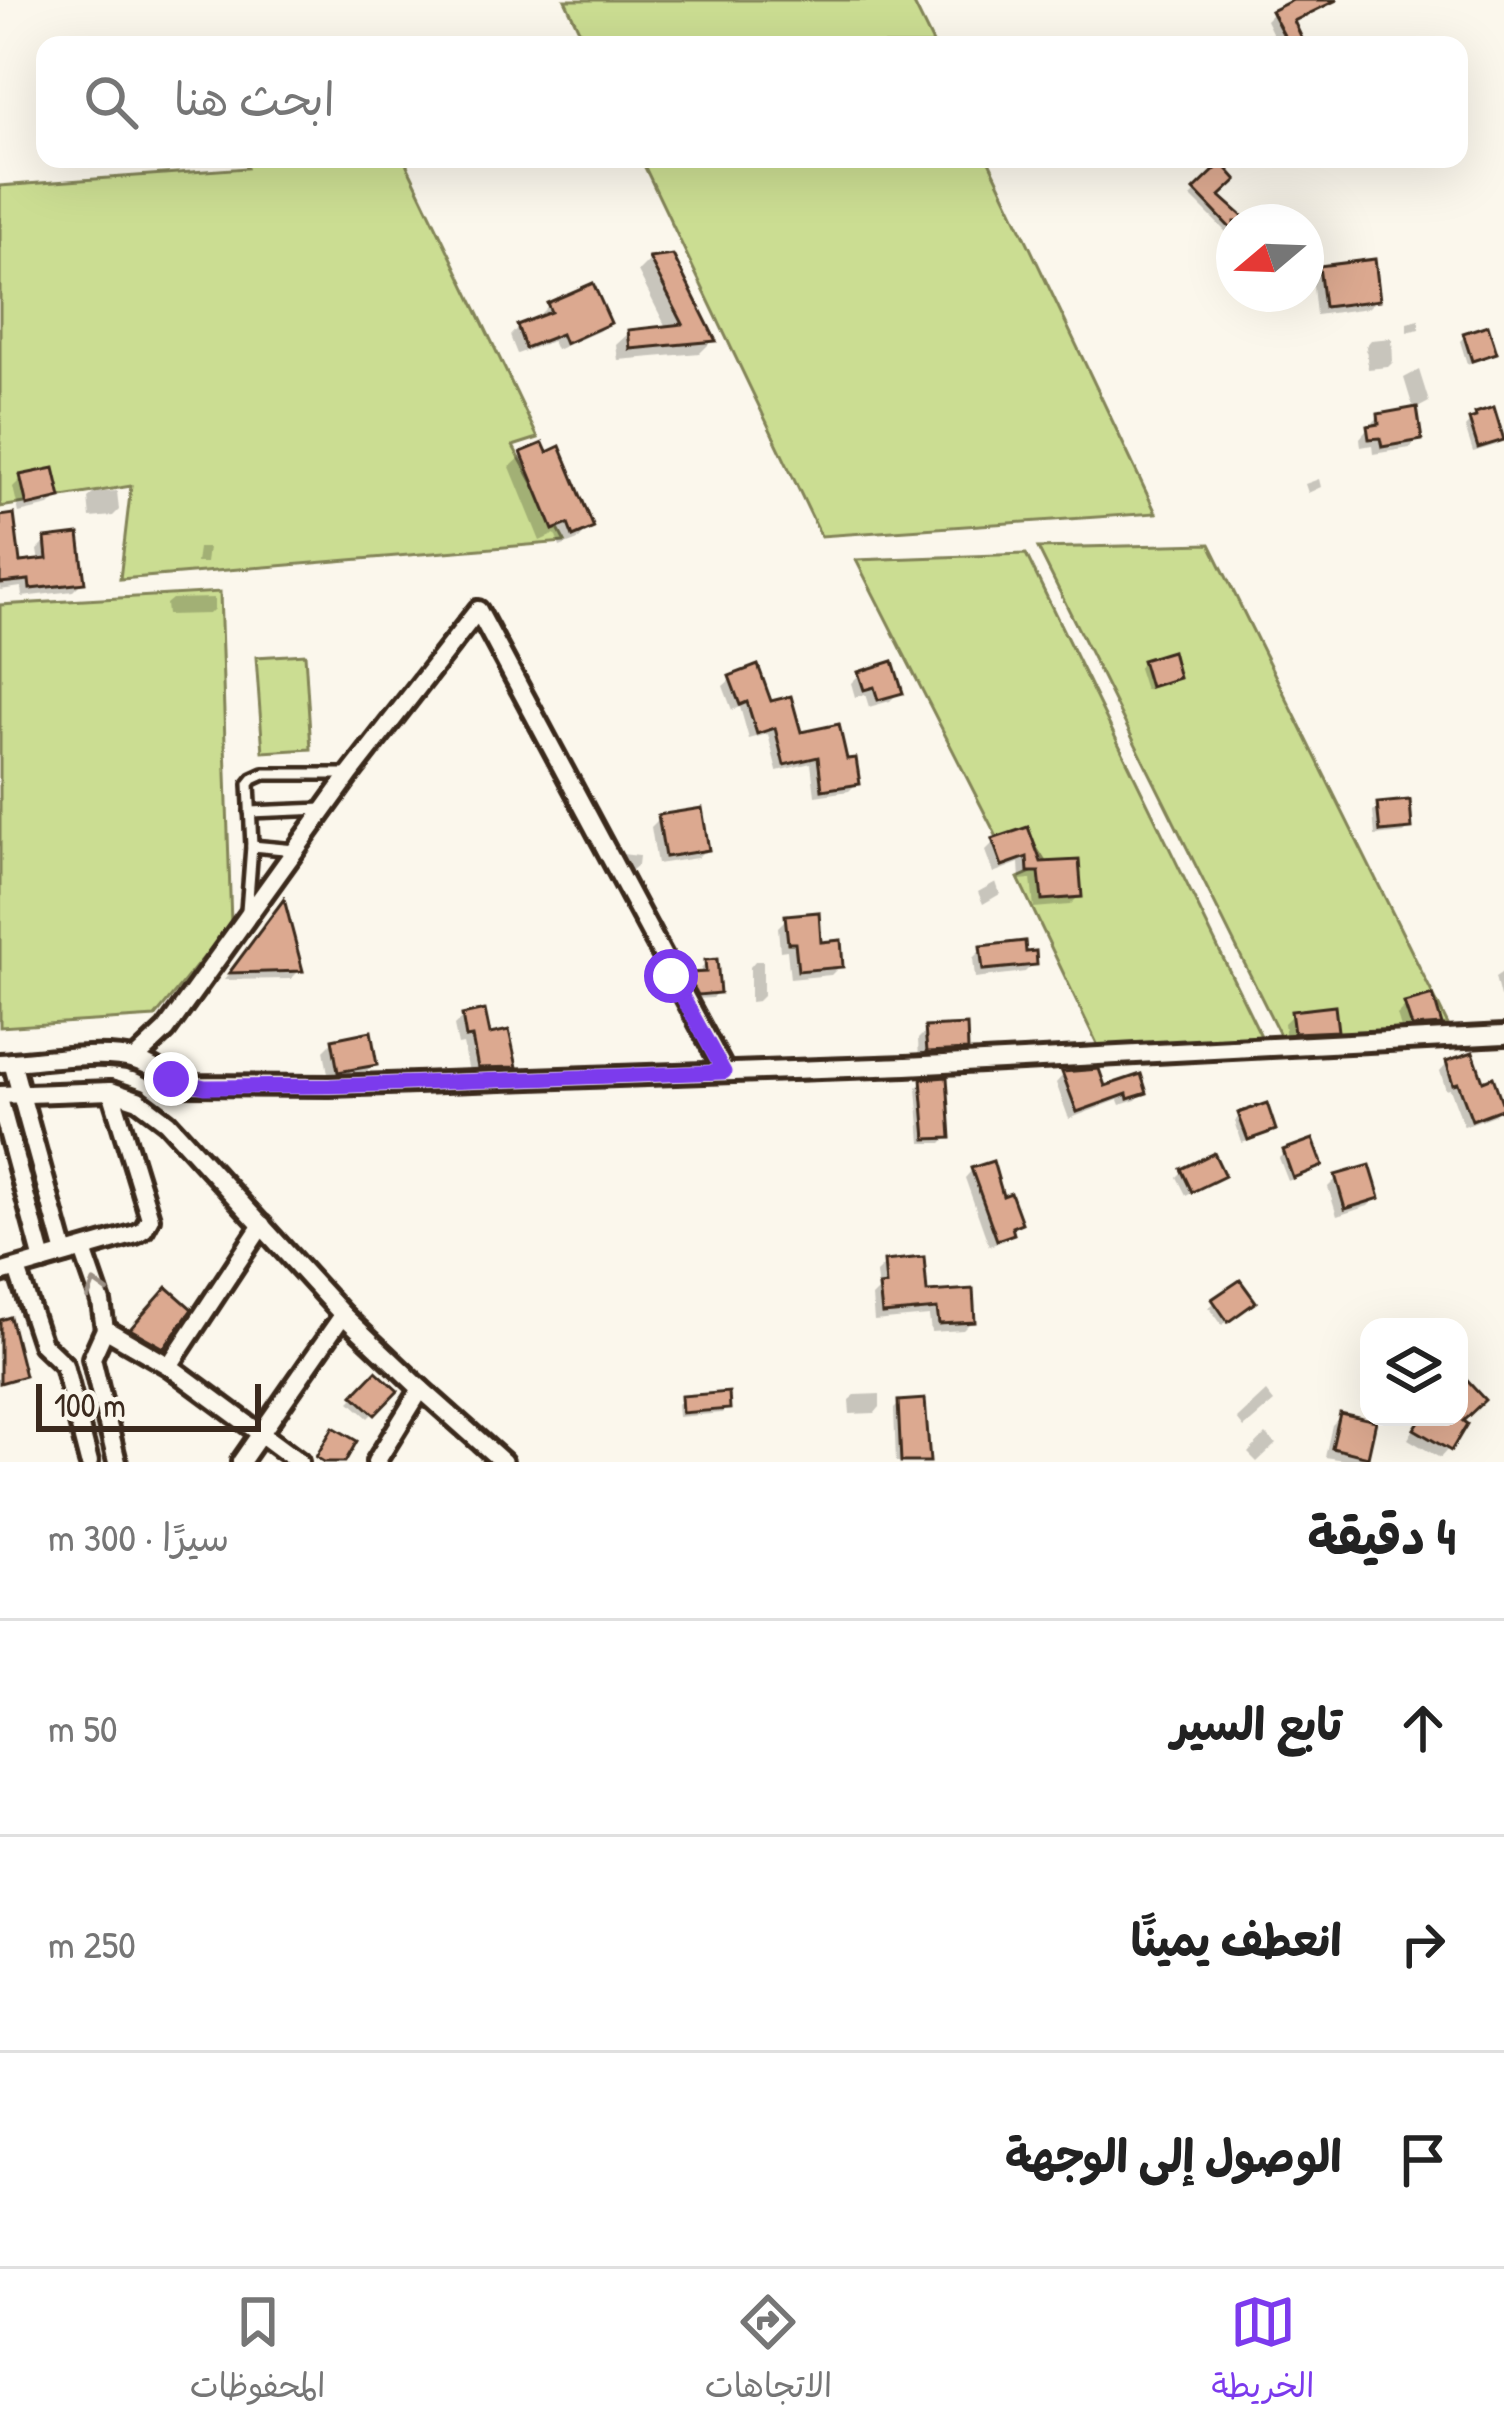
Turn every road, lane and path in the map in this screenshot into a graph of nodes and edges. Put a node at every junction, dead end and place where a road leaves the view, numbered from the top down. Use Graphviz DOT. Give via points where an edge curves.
graph roads {
  1 [pos="350,774"];
  2 [pos="326,809"];
  3 [pos="250,812"];
  4 [pos="252,846"];
  5 [pos="296,850"];
  6 [pos="247,916"];
  7 [pos="1504,1035"];
  8 [pos="134,1060"];
  9 [pos="6,1062"];
  10 [pos="724,1072"];
  11 [pos="111,1091"];
  12 [pos="20,1094"];
  13 [pos="0,1099"];
  14 [pos="262,1225"];
  15 [pos="74,1252"];
  16 [pos="43,1261"];
  17 [pos="8,1271"];
  18 [pos="344,1315"];
  19 [pos="105,1329"];
  20 [pos="92,1358"];
  21 [pos="64,1365"];
  22 [pos="170,1366"];
  23 [pos="421,1389"];
  24 [pos="260,1435"];
  25 [pos="89,1462"];
  26 [pos="117,1462"];
  27 [pos="242,1462"];
  28 [pos="299,1462"];
  29 [pos="376,1462"];
  30 [pos="503,1462"];
  1 -- 2 [label="street"];
  1 -- 3 [label="lane" via="264,774 249,784"];
  1 -- 10 [label="street" via="478,610"];
  2 -- 3 [label="lane"];
  2 -- 5 [label="street"];
  3 -- 4 [label="lane"];
  4 -- 5 [label="lane"];
  4 -- 6 [label="lane"];
  5 -- 6 [label="street"];
  6 -- 8 [label="street" via="166,1030"];
  7 -- 10 [label="street"];
  8 -- 9 [label="street"];
  8 -- 10 [label="street" via="205,1087"];
  9 -- 12 [label="street"];
  11 -- 12 [label="street"];
  11 -- 14 [label="street" via="167,1122"];
  11 -- 15 [label="street" via="150,1218 136,1234"];
  12 -- 13 [label="street"];
  12 -- 15 [label="street"];
  13 -- 16 [label="street"];
  14 -- 18 [label="street"];
  14 -- 22 [label="street"];
  15 -- 16 [label="street"];
  19 -- 15 [label="street, one-way"];
  16 -- 17 [label="street"];
  17 -- 21 [label="street" via="42,1344"];
  18 -- 23 [label="street"];
  18 -- 24 [label="street"];
  19 -- 20 [label="street"];
  19 -- 22 [label="street"];
  20 -- 21 [label="street"];
  20 -- 26 [label="street"];
  21 -- 25 [label="street"];
  22 -- 24 [label="street"];
  23 -- 29 [label="street"];
  23 -- 30 [label="street"];
  24 -- 27 [label="street"];
  24 -- 28 [label="street"];
}
